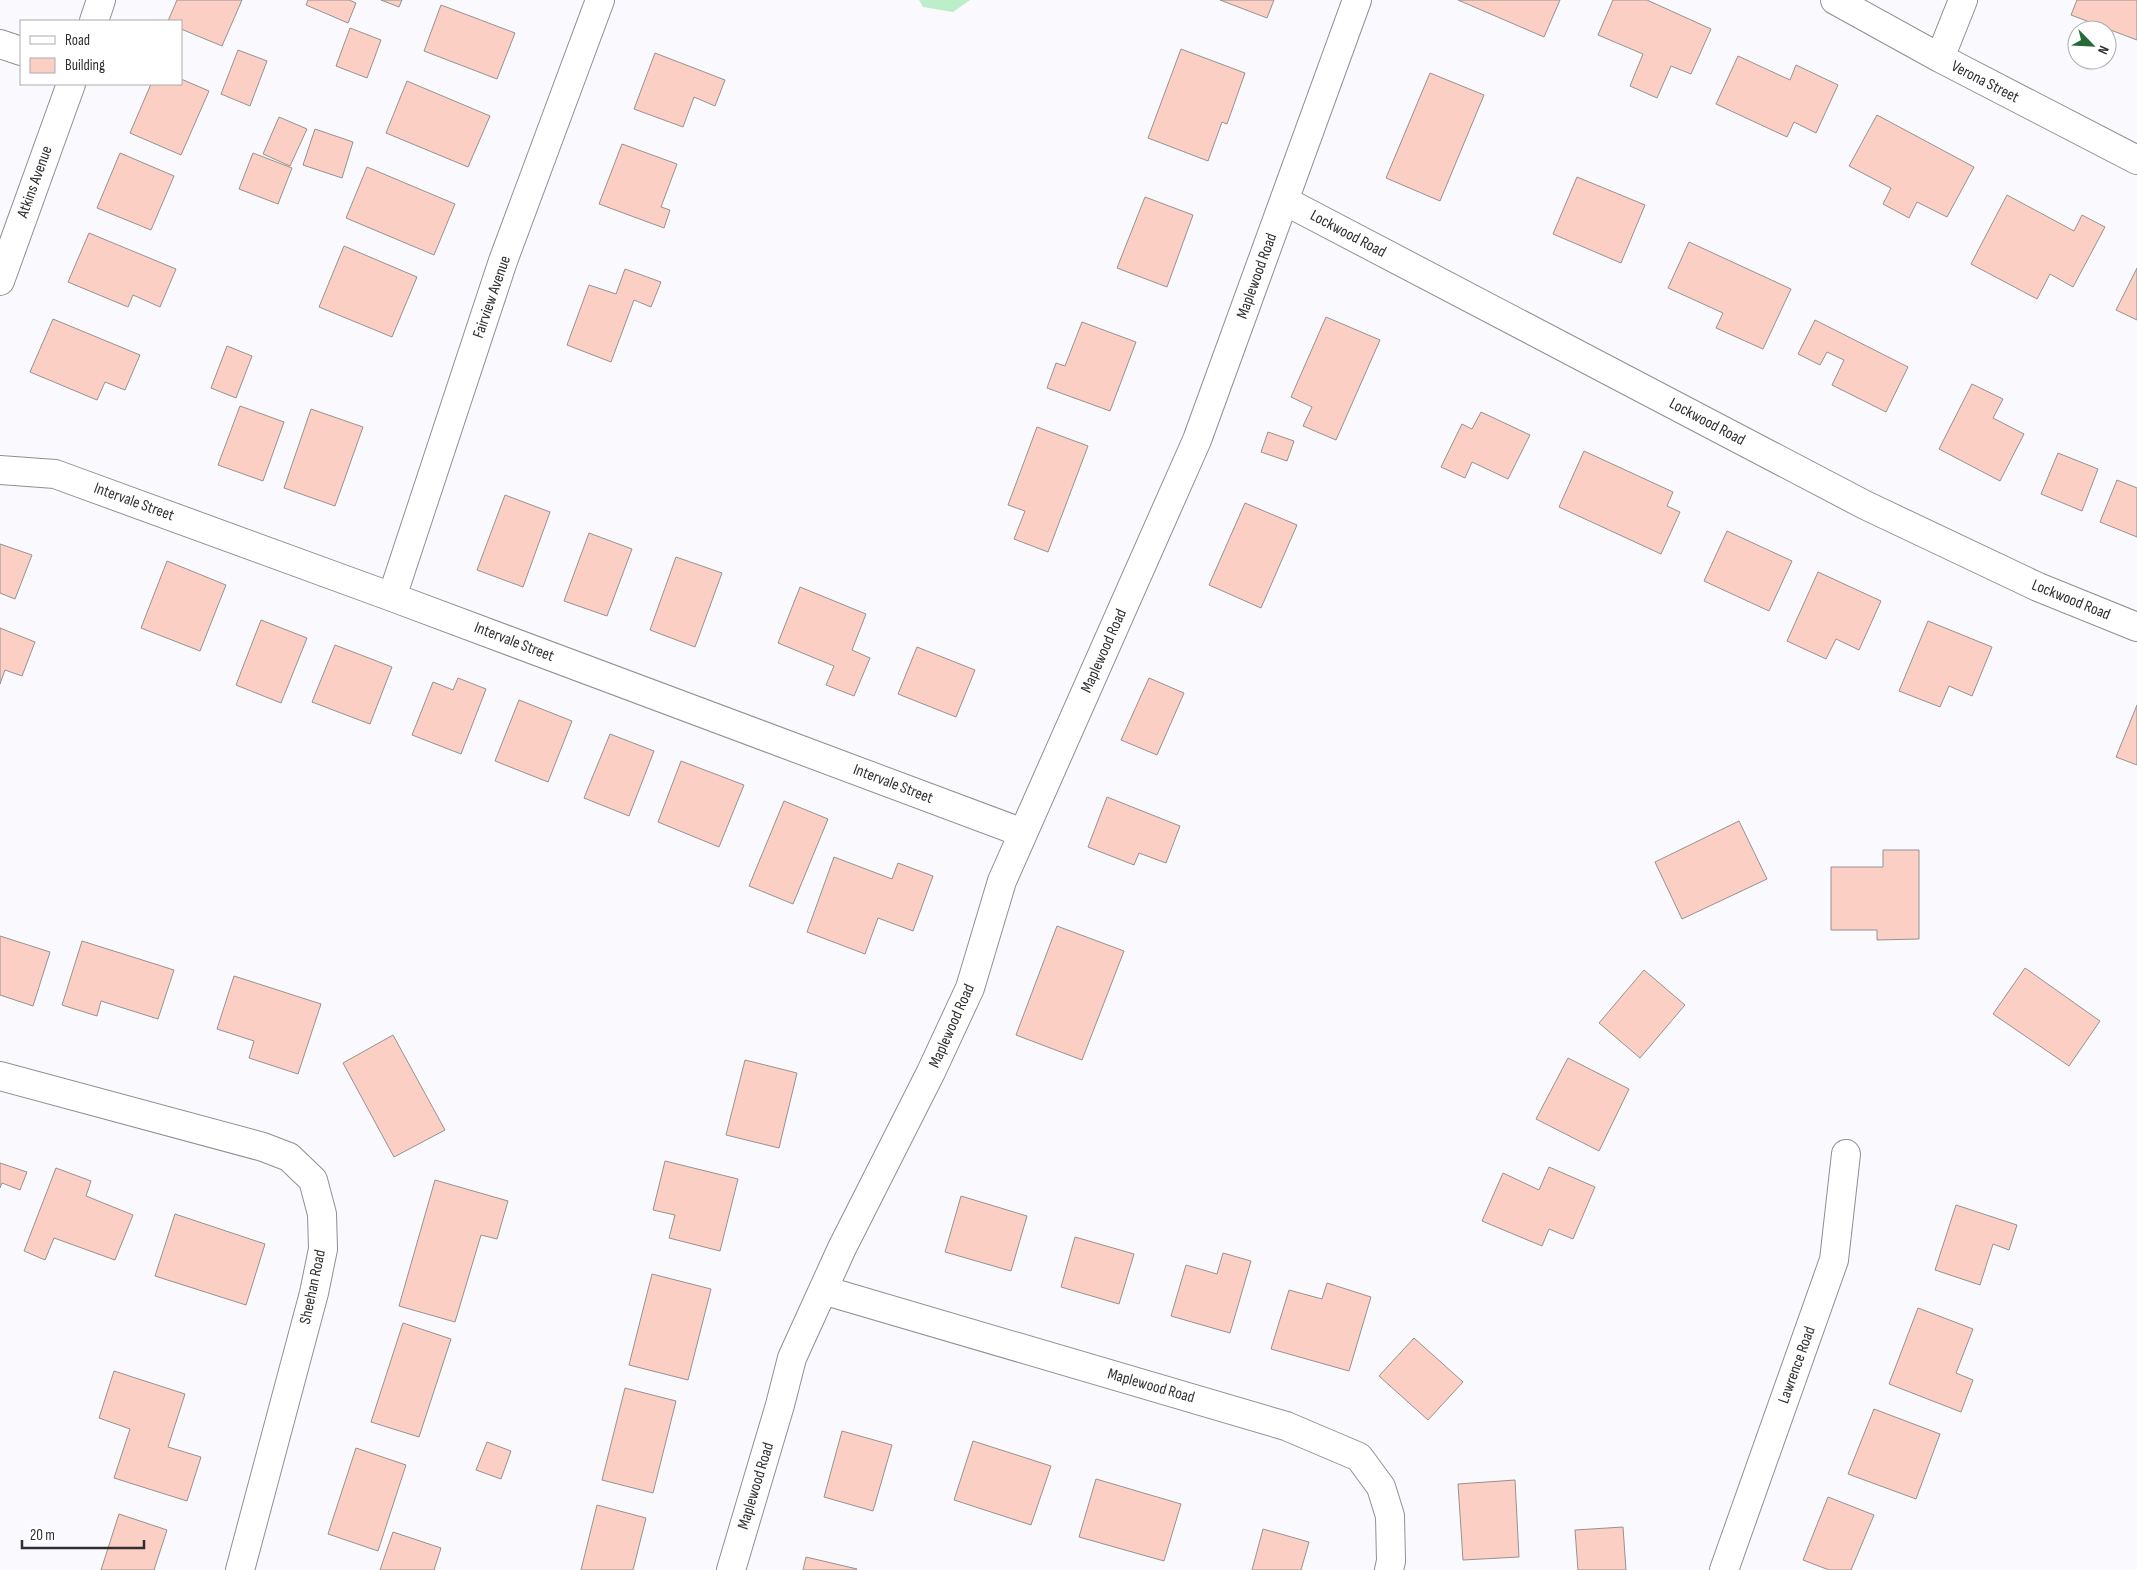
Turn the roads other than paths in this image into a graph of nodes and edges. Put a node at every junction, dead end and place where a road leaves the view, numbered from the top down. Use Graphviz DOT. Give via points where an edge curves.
graph roads {
  1 [pos="101,0"];
  2 [pos="600,0"];
  3 [pos="1357,0"];
  4 [pos="1836,0"];
  5 [pos="1963,0"];
  6 [pos="94,20"];
  7 [pos="0,44"];
  8 [pos="20,51"];
  9 [pos="1940,58"];
  10 [pos="71,85"];
  11 [pos="2137,160"];
  12 [pos="1285,201"];
  13 [pos="0,280"];
  14 [pos="0,470"];
  15 [pos="392,597"];
  16 [pos="2137,627"];
  17 [pos="1024,833"];
  18 [pos="0,1076"];
  19 [pos="1846,1154"];
  20 [pos="822,1290"];
  21 [pos="240,1570"];
  22 [pos="731,1570"];
  23 [pos="1389,1570"];
  24 [pos="1724,1570"];
  1 -- 6 [label="street"];
  2 -- 15 [label="street, Fairview Avenue" via="504,261"];
  3 -- 12 [label="street, Maplewood Road"];
  4 -- 9 [label="street, Verona Street"];
  5 -- 9 [label="street"];
  7 -- 8 [label="street"];
  9 -- 11 [label="street, Verona Street"];
  10 -- 13 [label="street, Atkins Avenue"];
  12 -- 16 [label="street, Lockwood Road" via="1865,505 2038,587"];
  12 -- 17 [label="street, Maplewood Road" via="1197,440"];
  14 -- 15 [label="street, Intervale Street" via="56,474"];
  15 -- 17 [label="street, Intervale Street"];
  17 -- 20 [label="street, Maplewood Road" via="1002,881 970,988"];
  18 -- 21 [label="street, Sheehan Road" via="263,1147 289,1157 313,1180 322,1214 323,1249"];
  19 -- 24 [label="street, Lawrence Road" via="1834,1260"];
  20 -- 22 [label="street, Maplewood Road" via="792,1358"];
  20 -- 23 [label="street, Maplewood Road" via="1286,1426 1359,1457 1381,1487 1390,1516"];
}
